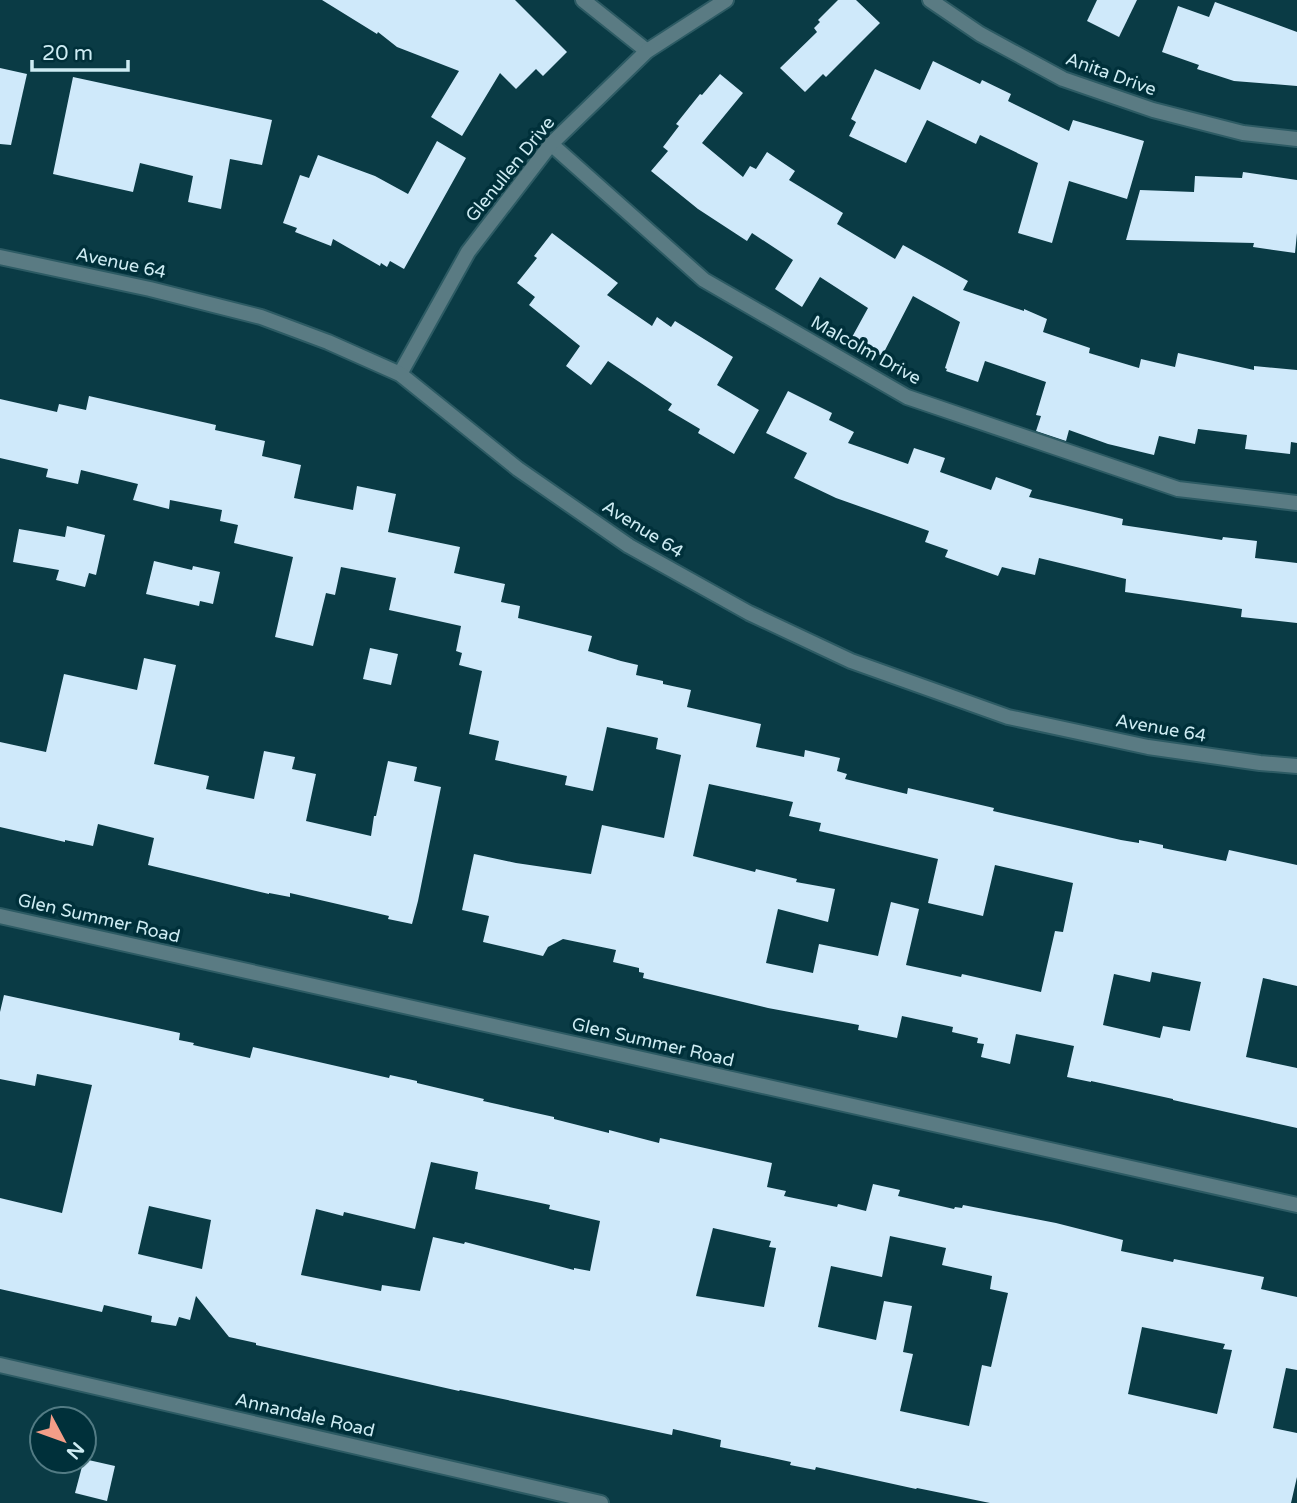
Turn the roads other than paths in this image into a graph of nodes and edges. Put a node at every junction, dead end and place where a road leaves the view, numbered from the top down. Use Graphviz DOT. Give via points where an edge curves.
graph roads {
  1 [pos="583,0"];
  2 [pos="726,0"];
  3 [pos="930,0"];
  4 [pos="647,51"];
  5 [pos="1297,138"];
  6 [pos="551,144"];
  7 [pos="0,257"];
  8 [pos="400,374"];
  9 [pos="1297,503"];
  10 [pos="1297,766"];
  11 [pos="0,916"];
  12 [pos="1297,1205"];
  13 [pos="0,1365"];
  14 [pos="601,1503"];
  1 -- 4 [label="street"];
  2 -- 4 [label="street, Glenullen Drive"];
  3 -- 5 [label="street, Anita Drive" via="980,34 1063,79 1153,110 1243,133"];
  4 -- 6 [label="street, Glenullen Drive"];
  6 -- 8 [label="street, Glenullen Drive" via="468,252"];
  6 -- 9 [label="street, Malcolm Drive" via="704,280 907,397 1178,489"];
  7 -- 8 [label="street, Avenue 64" via="261,317"];
  8 -- 10 [label="street, Avenue 64" via="518,469 629,546 749,613 851,661 1008,717 1148,747"];
  11 -- 12 [label="street, Glen Summer Road"];
  13 -- 14 [label="street, Annandale Road"];
}
